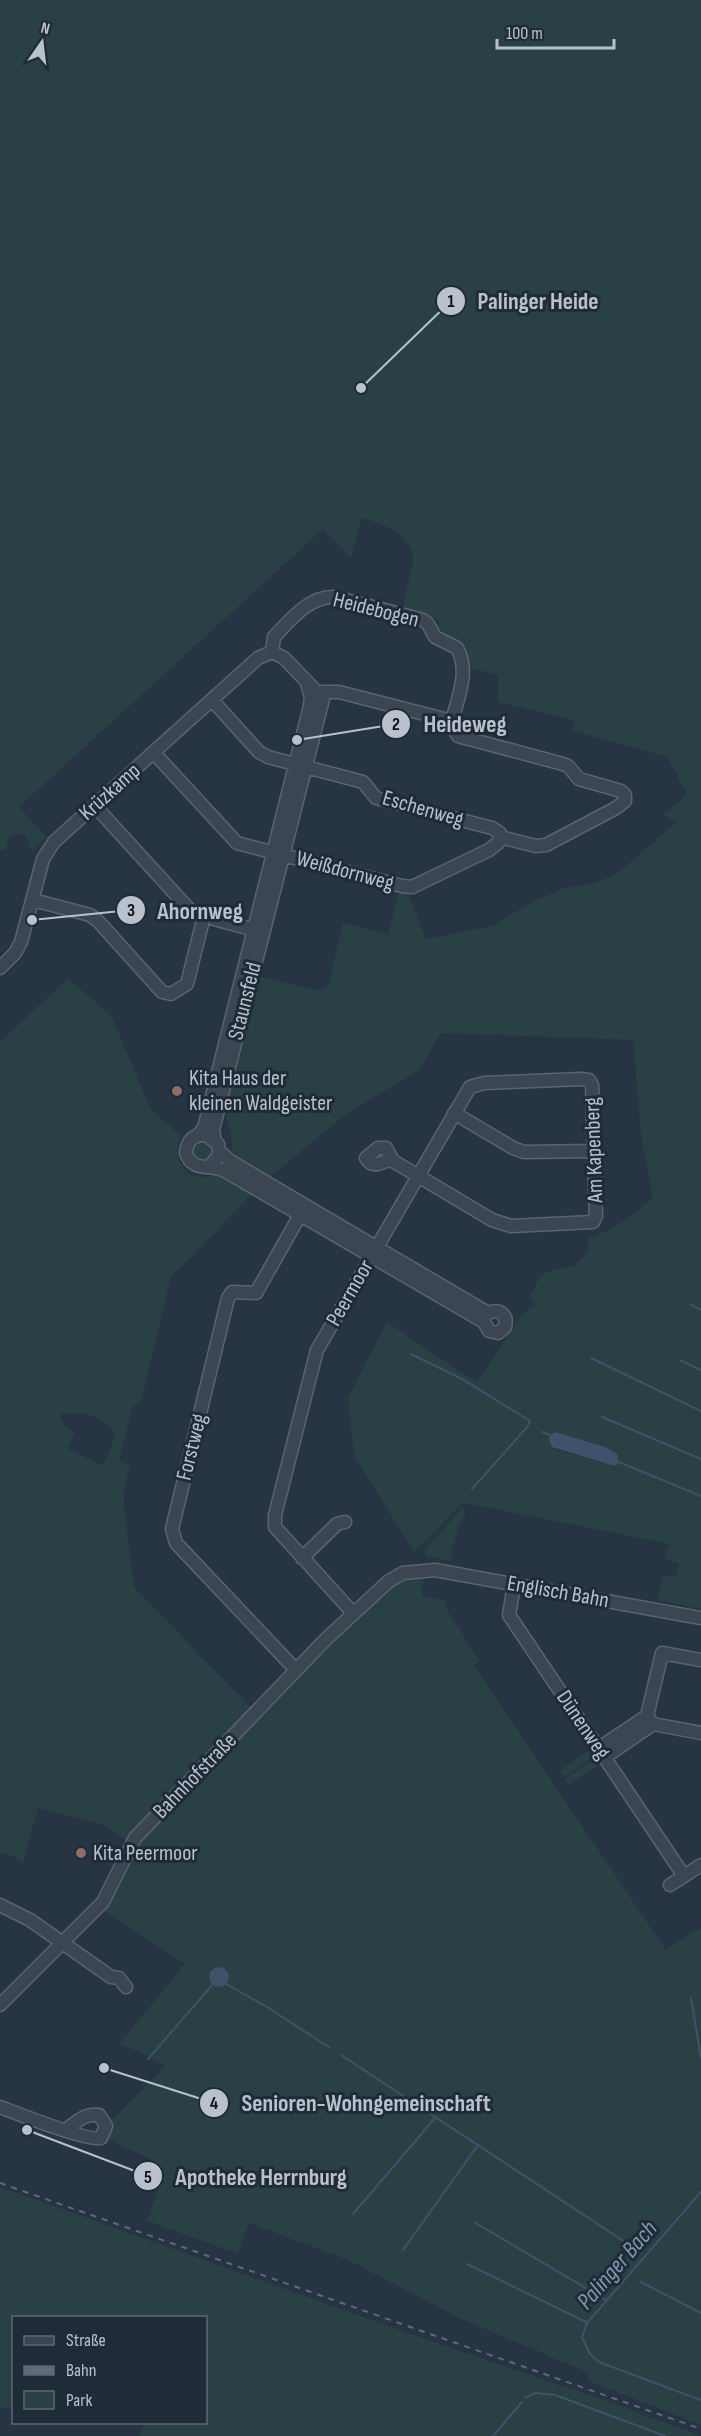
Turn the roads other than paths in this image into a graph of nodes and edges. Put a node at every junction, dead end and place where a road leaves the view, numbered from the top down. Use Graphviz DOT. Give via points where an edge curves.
graph roads {
  1 [pos="272,652"];
  2 [pos="308,683"];
  3 [pos="322,692"];
  4 [pos="212,700"];
  5 [pos="452,721"];
  6 [pos="154,753"];
  7 [pos="300,766"];
  8 [pos="95,806"];
  9 [pos="500,837"];
  10 [pos="278,853"];
  11 [pos="33,900"];
  12 [pos="208,918"];
  13 [pos="258,930"];
  14 [pos="0,968"];
  15 [pos="592,1084"];
  16 [pos="454,1113"];
  17 [pos="198,1135"];
  18 [pos="217,1146"];
  19 [pos="594,1151"];
  20 [pos="393,1161"];
  21 [pos="210,1166"];
  22 [pos="418,1176"];
  23 [pos="303,1210"];
  24 [pos="374,1251"];
  25 [pos="486,1317"];
  26 [pos="345,1522"];
  27 [pos="302,1558"];
  28 [pos="414,1571"];
  29 [pos="514,1585"];
  30 [pos="353,1613"];
  31 [pos="701,1618"];
  32 [pos="701,1660"];
  33 [pos="297,1670"];
  34 [pos="650,1720"];
  35 [pos="701,1733"];
  36 [pos="602,1753"];
  37 [pos="701,1865"];
  38 [pos="684,1876"];
  39 [pos="670,1885"];
  40 [pos="0,1905"];
  41 [pos="63,1943"];
  42 [pos="126,1988"];
  43 [pos="0,2005"];
  44 [pos="0,2108"];
  45 [pos="66,2130"];
  1 -- 2 [label="street" via="284,658"];
  1 -- 4 [label="street, Krüzkamp" via="258,658"];
  1 -- 5 [label="street, Heidebogen" via="274,637 320,598 334,597 423,620 435,637 457,648 464,665"];
  2 -- 3 [label="street"];
  2 -- 7 [label="street, Staunsfeld" via="311,702"];
  3 -- 5 [label="street" via="339,692"];
  3 -- 7 [label="street, Staunsfeld"];
  4 -- 6 [label="street, Krüzkamp"];
  4 -- 7 [label="street, Eschenweg" via="259,752"];
  5 -- 9 [label="street, Eschenweg" via="454,731 465,739 563,764 579,779 625,795 623,804 540,847"];
  6 -- 8 [label="street, Krüzkamp"];
  6 -- 10 [label="street, Weißdornweg" via="234,842"];
  7 -- 9 [label="street, Eschenweg" via="363,782 376,798 492,828"];
  7 -- 10 [label="street, Staunsfeld"];
  8 -- 11 [label="street, Krüzkamp" via="46,853"];
  8 -- 12 [label="street" via="189,909"];
  9 -- 10 [label="street, Weißdornweg" via="495,846 412,887"];
  10 -- 13 [label="street, Staunsfeld"];
  11 -- 12 [label="street" via="90,915 166,994 187,984"];
  11 -- 14 [label="street, Krüzkamp" via="21,942"];
  12 -- 13 [label="street"];
  13 -- 17 [label="street, Staunsfeld" via="204,1128"];
  13 -- 18 [label="street, Staunsfeld" via="213,1130"];
  15 -- 16 [label="street, Peermoor" via="581,1079 476,1084"];
  15 -- 19 [label="street, Am Kapenberg"];
  16 -- 19 [label="street" via="524,1152"];
  16 -- 22 [label="street, Peermoor"];
  17 -- 18 [label="street" via="206,1135"];
  17 -- 21 [label="street" via="187,1144 187,1156 194,1165"];
  18 -- 21 [label="street" via="216,1161"];
  18 -- 23 [label="street" via="230,1161"];
  19 -- 22 [label="street, Am Kapenberg" via="596,1216 587,1223 511,1226 492,1220"];
  20 -- 22 [label="street"];
  21 -- 23 [label="street"];
  22 -- 24 [label="street, Peermoor"];
  23 -- 24 [label="street"];
  23 -- 33 [label="street, Forstweg" via="256,1293 232,1292 228,1298 172,1529 176,1544"];
  24 -- 25 [label="street"];
  24 -- 27 [label="street, Peermoor" via="314,1359 275,1515 274,1527"];
  26 -- 27 [label="street" via="337,1524"];
  27 -- 30 [label="street, Peermoor"];
  28 -- 29 [label="street, Englisch Bahn" via="435,1570"];
  28 -- 30 [label="street, Bahnhofstraße" via="389,1581"];
  29 -- 31 [label="street, Englisch Bahn"];
  29 -- 36 [label="street, Dünenweg" via="509,1615"];
  30 -- 33 [label="street, Bahnhofstraße"];
  32 -- 34 [label="street" via="662,1653"];
  33 -- 41 [label="street, Bahnhofstraße" via="135,1838 103,1902"];
  34 -- 35 [label="street"];
  34 -- 36 [label="street"];
  36 -- 38 [label="street, Dünenweg"];
  37 -- 38 [label="street"];
  38 -- 39 [label="street"];
  40 -- 41 [label="street"];
  41 -- 42 [label="street" via="111,1977 119,1978"];
  41 -- 43 [label="street, Bahnhofstraße"];
  44 -- 45 [label="street"];
  45 -- 45 [label="street" via="92,2114 99,2115 106,2126 96,2140"];
}
